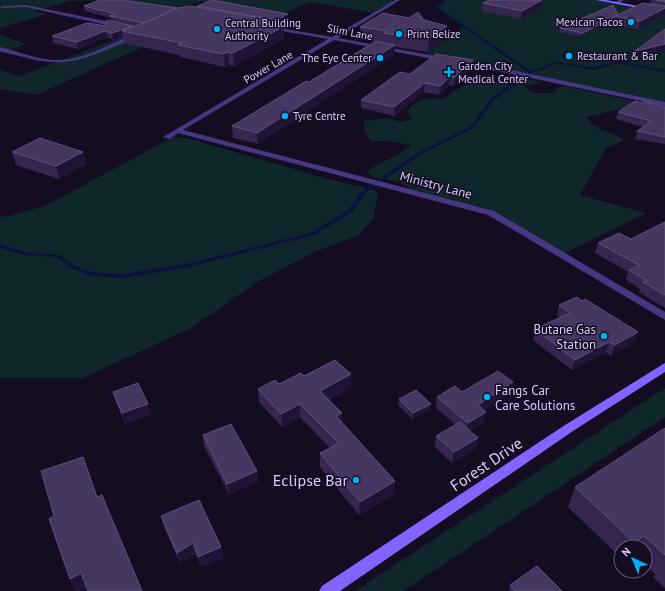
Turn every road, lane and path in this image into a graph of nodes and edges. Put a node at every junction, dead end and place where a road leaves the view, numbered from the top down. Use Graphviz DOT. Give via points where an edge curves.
graph roads {
  1 [pos="398,0"];
  2 [pos="598,0"];
  3 [pos="622,0"];
  4 [pos="617,3"];
  5 [pos="2,7"];
  6 [pos="665,12"];
  7 [pos="265,26"];
  8 [pos="123,27"];
  9 [pos="137,30"];
  10 [pos="334,40"];
  11 [pos="0,49"];
  12 [pos="665,104"];
  13 [pos="178,131"];
  14 [pos="167,137"];
  15 [pos="665,317"];
  16 [pos="665,367"];
  17 [pos="327,591"];
  1 -- 10 [label="street, Power Lane"];
  2 -- 4 [label="main road"];
  3 -- 4 [label="street"];
  4 -- 6 [label="main road"];
  5 -- 8 [label="street" via="26,6"];
  7 -- 10 [label="street, Slim Lane"];
  9 -- 11 [label="street" via="144,31 62,62 46,61"];
  10 -- 12 [label="street, Slim Lane" via="522,74"];
  10 -- 13 [label="street, Power Lane"];
  13 -- 14 [label="street, Power Lane"];
  13 -- 15 [label="street, Ministry Lane" via="491,213"];
  16 -- 17 [label="main road, Forest Drive" via="569,428"];
}
